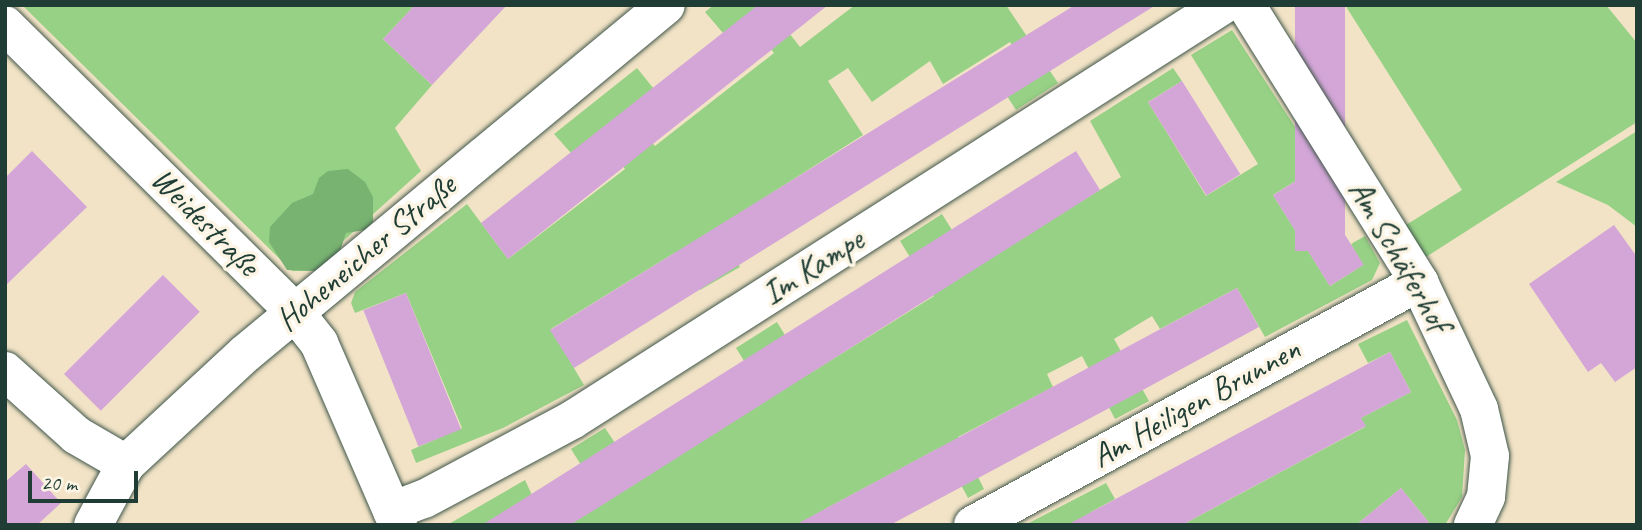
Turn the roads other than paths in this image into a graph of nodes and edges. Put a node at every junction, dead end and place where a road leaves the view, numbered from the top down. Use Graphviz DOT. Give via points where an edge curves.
graph roads {
  1 [pos="666,5"];
  2 [pos="1223,5"];
  3 [pos="1247,5"];
  4 [pos="5,25"];
  5 [pos="1419,282"];
  6 [pos="294,311"];
  7 [pos="5,371"];
  8 [pos="126,464"];
  9 [pos="395,518"];
  10 [pos="93,525"];
  11 [pos="974,525"];
  12 [pos="1472,525"];
  1 -- 6 [label="street, Hoheneicher Straße"];
  2 -- 9 [label="street, Im Kampe" via="572,420"];
  3 -- 5 [label="street, Am Schäferhof"];
  4 -- 6 [label="street, Weidestraße"];
  5 -- 11 [label="street, Am Heiligen Brunnen"];
  5 -- 12 [label="street, Am Schäferhof" via="1482,421 1486,497"];
  6 -- 8 [label="street, Hoheneicher Straße"];
  6 -- 9 [label="street, Weidestraße" via="319,343"];
  7 -- 8 [label="street" via="76,435"];
  8 -- 10 [label="street, Hoheneicher Straße"];
}
